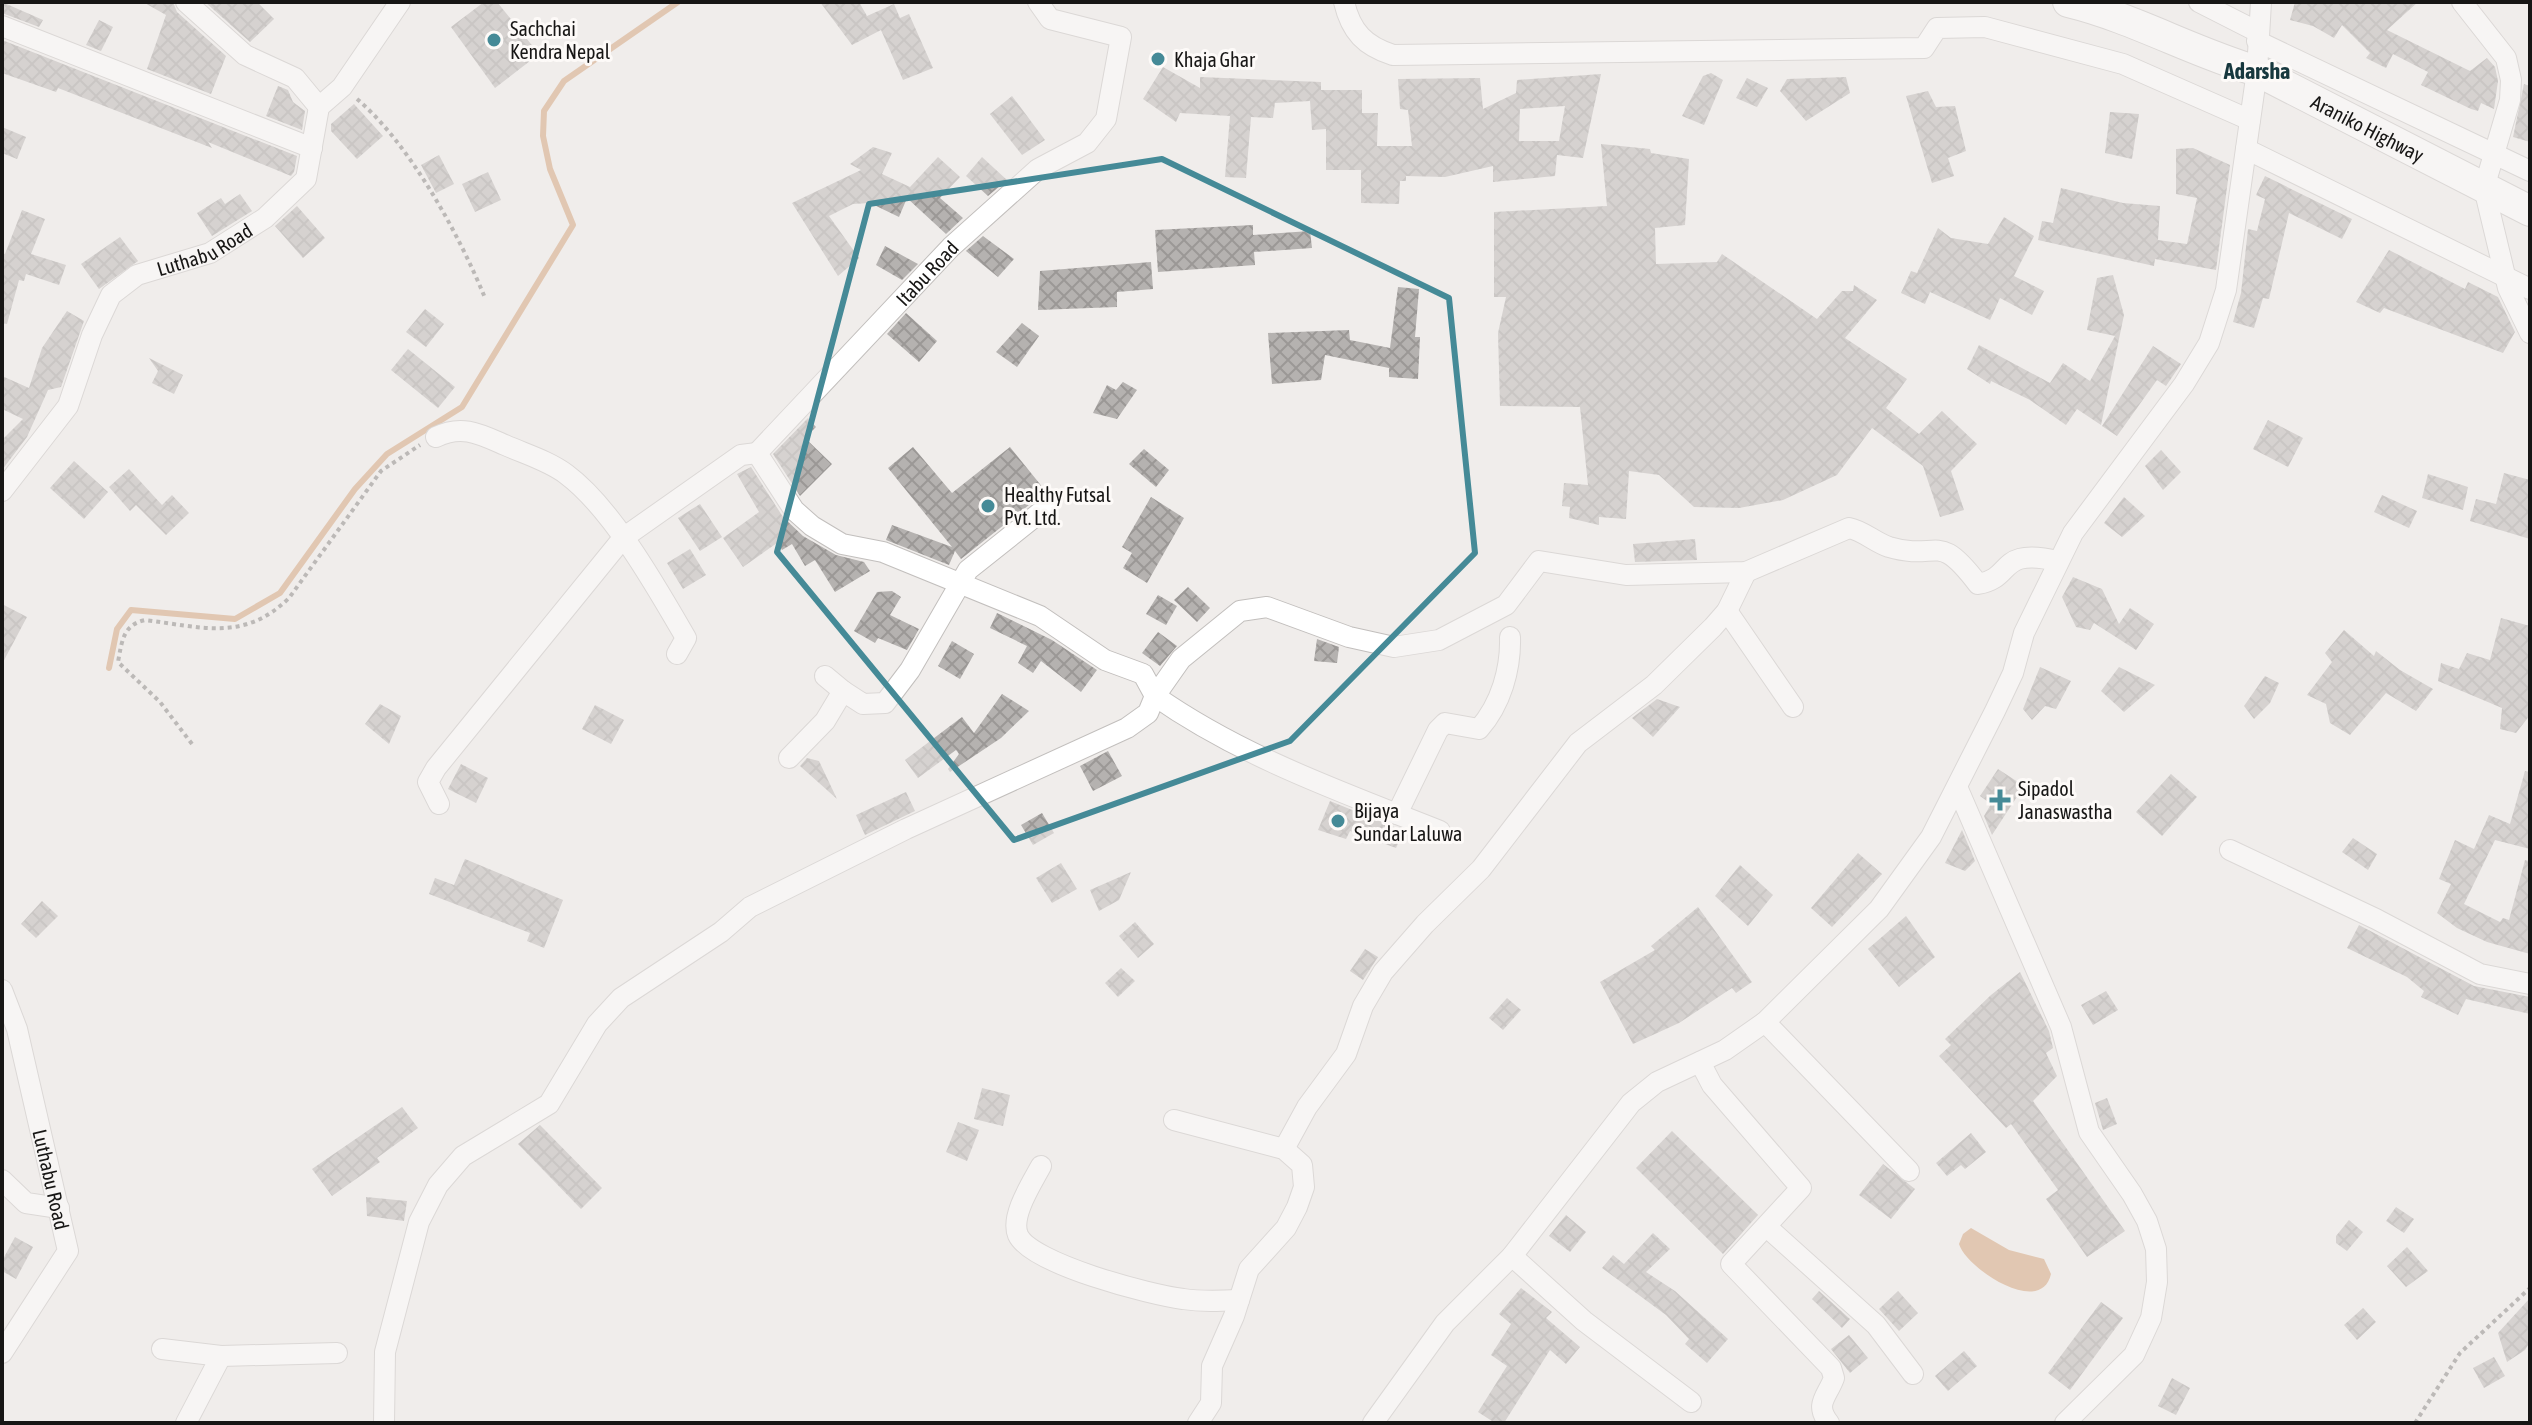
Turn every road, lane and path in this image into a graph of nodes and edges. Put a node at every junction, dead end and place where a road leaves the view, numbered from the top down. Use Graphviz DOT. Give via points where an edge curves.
graph roads {
  1 [pos="186,2"];
  2 [pos="400,2"];
  3 [pos="1038,2"];
  4 [pos="1344,2"];
  5 [pos="2068,2"];
  6 [pos="2199,2"];
  7 [pos="2261,2"];
  8 [pos="2462,2"];
  9 [pos="2,26"];
  10 [pos="2258,36"];
  11 [pos="2257,71"];
  12 [pos="342,87"];
  13 [pos="319,107"];
  14 [pos="2250,120"];
  15 [pos="312,148"];
  16 [pos="2246,149"];
  17 [pos="2495,153"];
  18 [pos="2530,171"];
  19 [pos="2484,188"];
  20 [pos="2530,211"];
  21 [pos="2506,276"];
  22 [pos="2530,289"];
  23 [pos="485,298"];
  24 [pos="2530,333"];
  25 [pos="436,437"];
  26 [pos="757,453"];
  27 [pos="2,491"];
  28 [pos="1047,507"];
  29 [pos="623,538"];
  30 [pos="2058,561"];
  31 [pos="1746,572"];
  32 [pos="962,583"];
  33 [pos="1727,611"];
  34 [pos="1510,637"];
  35 [pos="677,654"];
  36 [pos="825,676"];
  37 [pos="843,691"];
  38 [pos="1155,696"];
  39 [pos="1793,707"];
  40 [pos="192,744"];
  41 [pos="789,758"];
  42 [pos="1958,789"];
  43 [pos="439,804"];
  44 [pos="1397,814"];
  45 [pos="1440,831"];
  46 [pos="2230,850"];
  47 [pos="2530,984"];
  48 [pos="2,990"];
  49 [pos="1765,1022"];
  50 [pos="1700,1062"];
  51 [pos="1174,1120"];
  52 [pos="1284,1149"];
  53 [pos="1041,1166"];
  54 [pos="1909,1171"];
  55 [pos="2,1180"];
  56 [pos="59,1208"];
  57 [pos="1768,1228"];
  58 [pos="1512,1256"];
  59 [pos="2530,1288"];
  60 [pos="1239,1300"];
  61 [pos="162,1349"];
  62 [pos="2,1353"];
  63 [pos="337,1353"];
  64 [pos="221,1356"];
  65 [pos="1913,1374"];
  66 [pos="1691,1402"];
  67 [pos="186,1423"];
  68 [pos="384,1423"];
  69 [pos="1198,1423"];
  70 [pos="1373,1423"];
  71 [pos="1829,1423"];
  72 [pos="2065,1423"];
  73 [pos="2415,1423"];
  1 -- 13 [label="street" via="245,55 295,78"];
  2 -- 12 [label="street"];
  3 -- 26 [label="street, Itabu Road" via="1050,19 1121,37 1106,119 1087,143 1038,169 951,247"];
  4 -- 14 [label="street" via="1357,34 1372,48 1393,55 1924,48 1937,28 1985,27 2123,64"];
  5 -- 11 [label="highway, Araniko Highway"];
  6 -- 10 [label="street"];
  7 -- 10 [label="street"];
  8 -- 17 [label="street" via="2506,58 2511,80"];
  9 -- 15 [label="street"];
  10 -- 11 [label="street"];
  10 -- 17 [label="street"];
  11 -- 14 [label="street"];
  11 -- 19 [label="highway, Araniko Highway"];
  12 -- 13 [label="street"];
  12 -- 23 [label="path" via="376,115 413,163"];
  13 -- 15 [label="street, Luthabu Road"];
  14 -- 16 [label="street"];
  15 -- 27 [label="street, Luthabu Road" via="306,179 265,218 210,253 137,275 111,295 68,406"];
  16 -- 21 [label="street"];
  16 -- 30 [label="street" via="2226,290 2209,343 2088,509"];
  17 -- 18 [label="street"];
  17 -- 19 [label="street"];
  19 -- 20 [label="highway, Araniko Highway"];
  19 -- 21 [label="street"];
  21 -- 22 [label="street"];
  21 -- 24 [label="street"];
  25 -- 29 [label="street" via="468,429 565,473"];
  25 -- 40 [label="path" via="381,471 272,615 225,631 145,620 124,632 118,662 160,702"];
  26 -- 29 [label="street" via="741,455"];
  26 -- 32 [label="street" via="794,510 812,526 842,544 883,552"];
  28 -- 32 [label="street" via="968,570"];
  29 -- 35 [label="street" via="686,638"];
  29 -- 43 [label="street" via="436,768 428,782"];
  30 -- 31 [label="street" via="2030,554 1978,584 1947,551 1891,548 1849,528"];
  30 -- 42 [label="street"];
  31 -- 33 [label="street"];
  31 -- 38 [label="street" via="1626,575 1539,561 1506,605 1439,640 1394,647 1267,607 1240,611 1181,659"];
  32 -- 37 [label="street" via="885,703 863,704"];
  32 -- 38 [label="street" via="1040,616 1105,660 1143,674"];
  33 -- 39 [label="street"];
  33 -- 52 [label="street" via="1654,685 1578,743 1481,869 1383,972 1363,1006 1346,1054"];
  34 -- 44 [label="street" via="1505,681 1486,722 1479,729 1445,723 1438,730"];
  36 -- 37 [label="street"];
  37 -- 41 [label="street" via="825,721"];
  38 -- 44 [label="street" via="1257,756"];
  38 -- 68 [label="street" via="1148,713 1127,728 750,907 621,998 597,1024 549,1104 463,1156 438,1185 419,1222 385,1352"];
  42 -- 49 [label="street" via="1897,888"];
  42 -- 72 [label="street" via="2061,1027 2089,1132 2132,1194 2156,1249 2151,1318 2134,1355"];
  44 -- 45 [label="street"];
  46 -- 47 [label="street" via="2480,974"];
  48 -- 56 [label="street, Luthabu Road" via="17,1029"];
  49 -- 50 [label="street"];
  49 -- 54 [label="street"];
  50 -- 57 [label="street" via="1712,1085 1801,1188"];
  50 -- 58 [label="street" via="1657,1082 1631,1103"];
  51 -- 52 [label="street"];
  52 -- 60 [label="street" via="1302,1165 1304,1187 1286,1228 1249,1269"];
  53 -- 60 [label="street" via="1017,1221 1017,1234 1026,1245 1066,1265 1155,1294"];
  55 -- 56 [label="street" via="26,1203"];
  56 -- 62 [label="street, Luthabu Road" via="68,1251"];
  57 -- 65 [label="street" via="1876,1325"];
  57 -- 71 [label="street" via="1731,1264 1831,1368 1834,1378 1821,1402"];
  58 -- 66 [label="street" via="1584,1321"];
  58 -- 70 [label="street" via="1445,1323"];
  59 -- 73 [label="path" via="2460,1353"];
  60 -- 69 [label="street" via="1212,1366 1211,1403"];
  61 -- 64 [label="street"];
  63 -- 64 [label="street"];
  64 -- 67 [label="street"];
}
